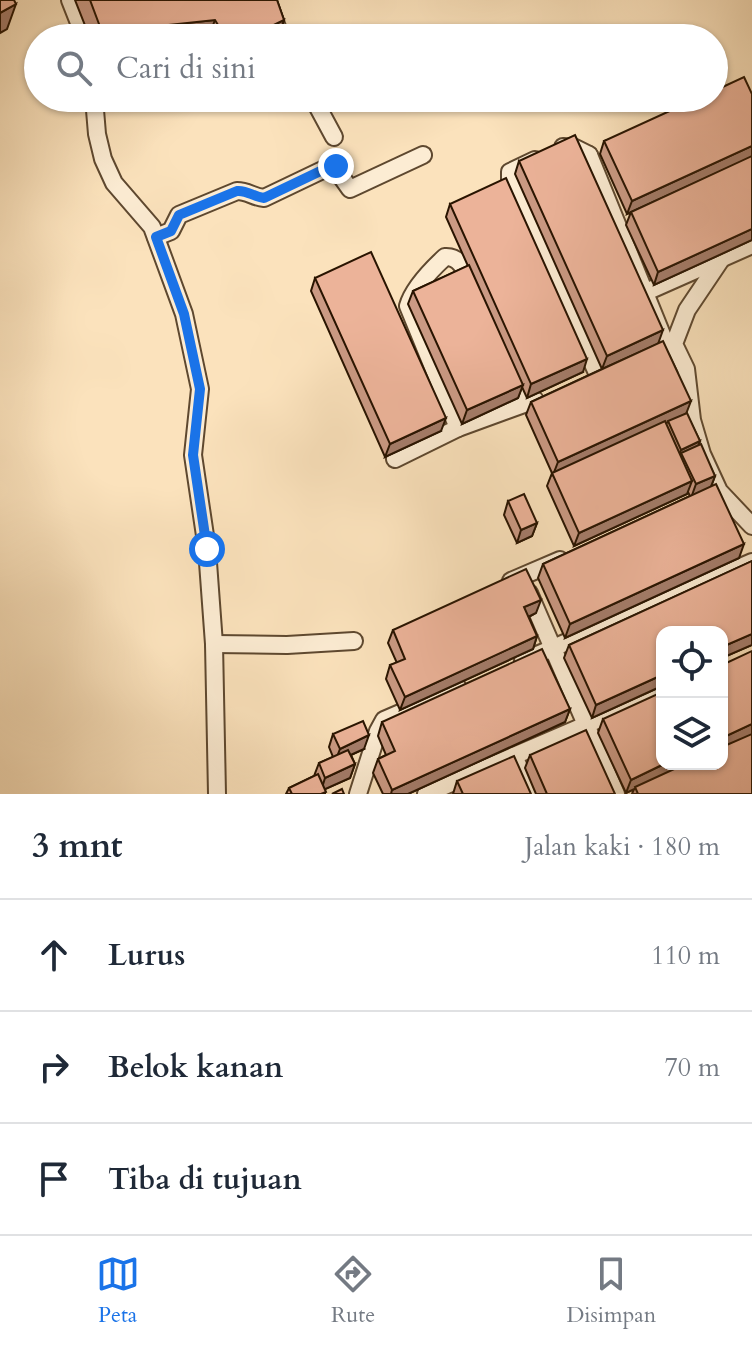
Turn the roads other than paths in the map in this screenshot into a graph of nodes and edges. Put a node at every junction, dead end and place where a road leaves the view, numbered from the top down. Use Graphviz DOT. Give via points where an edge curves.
graph roads {
  1 [pos="70,0"];
  2 [pos="267,0"];
  3 [pos="79,24"];
  4 [pos="276,24"];
  5 [pos="95,112"];
  6 [pos="321,112"];
  7 [pos="334,137"];
  8 [pos="423,155"];
  9 [pos="156,237"];
  10 [pos="752,245"];
  11 [pos="722,258"];
  12 [pos="646,292"];
  13 [pos="479,304"];
  14 [pos="664,348"];
  15 [pos="506,361"];
  16 [pos="598,375"];
  17 [pos="555,392"];
  18 [pos="526,403"];
  19 [pos="458,428"];
  20 [pos="395,459"];
  21 [pos="752,526"];
  22 [pos="578,552"];
  23 [pos="752,562"];
  24 [pos="522,577"];
  25 [pos="495,588"];
  26 [pos="354,641"];
  27 [pos="214,644"];
  28 [pos="553,648"];
  29 [pos="511,666"];
  30 [pos="469,684"];
  31 [pos="656,695"];
  32 [pos="586,725"];
  33 [pos="514,756"];
  34 [pos="446,790"];
  35 [pos="217,794"];
  36 [pos="358,794"];
  37 [pos="426,794"];
  38 [pos="531,794"];
  39 [pos="616,794"];
  1 -- 3 [label="street"];
  2 -- 4 [label="street"];
  5 -- 9 [label="street" via="103,159 114,183"];
  6 -- 7 [label="street"];
  8 -- 9 [label="street" via="350,189 333,165 264,198 237,191 179,215 171,231"];
  9 -- 27 [label="street" via="184,314 200,389 193,455"];
  10 -- 11 [label="street"];
  11 -- 12 [label="street"];
  11 -- 14 [label="street"];
  12 -- 14 [label="street"];
  12 -- 16 [label="street" via="625,220 596,152 560,148 510,172"];
  13 -- 19 [label="street" via="460,261 450,257 429,274 408,306"];
  14 -- 21 [label="street" via="686,369 685,423 702,454 712,494"];
  15 -- 18 [label="street"];
  17 -- 18 [label="street"];
  18 -- 19 [label="street"];
  19 -- 20 [label="street"];
  22 -- 24 [label="street"];
  23 -- 28 [label="street"];
  24 -- 25 [label="street"];
  24 -- 28 [label="street"];
  26 -- 27 [label="street"];
  27 -- 35 [label="street"];
  28 -- 29 [label="street"];
  28 -- 32 [label="street"];
  30 -- 36 [label="street" via="384,720"];
  31 -- 32 [label="street"];
  32 -- 33 [label="street"];
  32 -- 39 [label="street"];
  33 -- 34 [label="street"];
  33 -- 38 [label="street"];
  34 -- 37 [label="street"];
}
